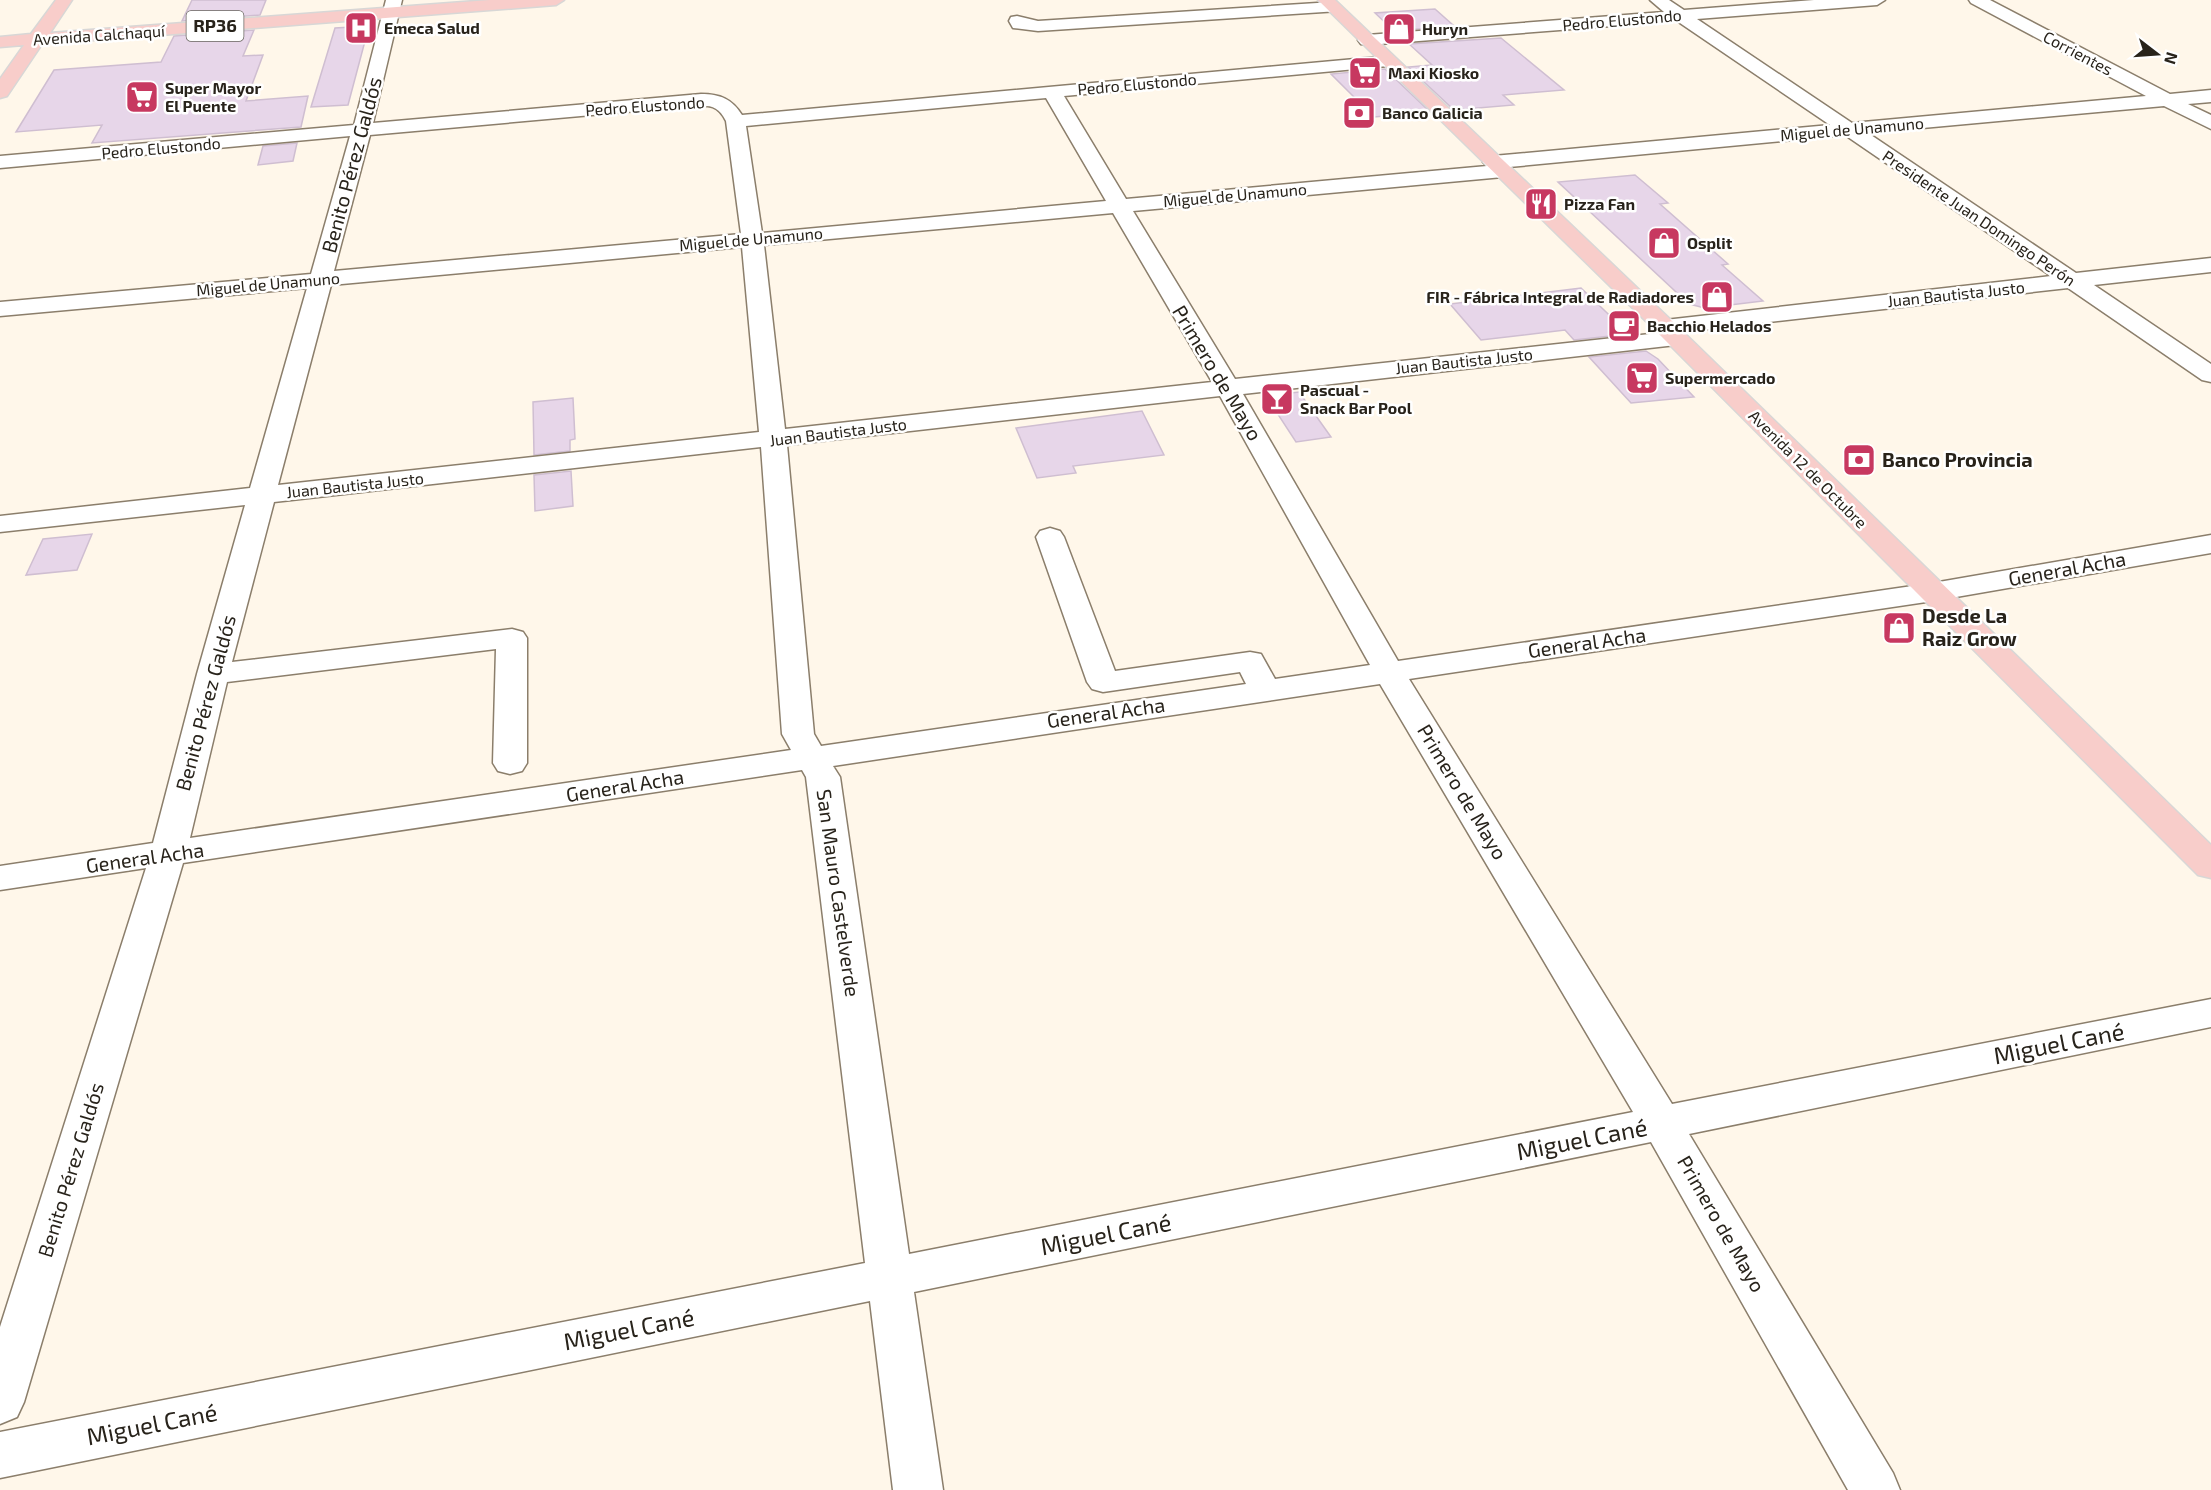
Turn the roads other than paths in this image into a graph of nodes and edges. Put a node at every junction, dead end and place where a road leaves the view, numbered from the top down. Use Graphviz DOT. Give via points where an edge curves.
graph roads {
  1 [pos="64,0"];
  2 [pos="556,0"];
  3 [pos="1658,0"];
  4 [pos="1877,0"];
  5 [pos="1977,0"];
  6 [pos="1329,3"];
  7 [pos="393,6"];
  8 [pos="1680,16"];
  9 [pos="1017,21"];
  10 [pos="38,40"];
  11 [pos="1367,40"];
  12 [pos="0,42"];
  13 [pos="1388,61"];
  14 [pos="0,92"];
  15 [pos="1052,92"];
  16 [pos="2211,96"];
  17 [pos="2166,100"];
  18 [pos="736,121"];
  19 [pos="2211,123"];
  20 [pos="1848,129"];
  21 [pos="362,130"];
  22 [pos="0,162"];
  23 [pos="1498,166"];
  24 [pos="1116,205"];
  25 [pos="752,239"];
  26 [pos="2211,265"];
  27 [pos="320,280"];
  28 [pos="2071,281"];
  29 [pos="0,309"];
  30 [pos="1670,332"];
  31 [pos="2211,375"];
  32 [pos="1227,387"];
  33 [pos="773,439"];
  34 [pos="262,495"];
  35 [pos="0,524"];
  36 [pos="1050,537"];
  37 [pos="2211,544"];
  38 [pos="1933,592"];
  39 [pos="1389,672"];
  40 [pos="213,674"];
  41 [pos="1264,690"];
  42 [pos="809,757"];
  43 [pos="510,763"];
  44 [pos="168,855"];
  45 [pos="2211,866"];
  46 [pos="0,878"];
  47 [pos="2211,1013"];
  48 [pos="1662,1124"];
  49 [pos="889,1278"];
  50 [pos="0,1402"];
  51 [pos="0,1455"];
  52 [pos="918,1490"];
  53 [pos="1875,1490"];
  1 -- 10 [label="main road"];
  2 -- 7 [label="main road, Avenida Calchaquí / RP36"];
  3 -- 8 [label="street, Presidente Juan Domingo Perón"];
  4 -- 8 [label="street, Pedro Elustondo"];
  5 -- 17 [label="street, Corrientes"];
  6 -- 9 [label="street" via="1228,15 1038,26"];
  6 -- 11 [label="main road, Avenida 12 de Octubre"];
  7 -- 10 [label="main road, Avenida Calchaquí / RP36"];
  7 -- 21 [label="street, Benito Pérez Galdós"];
  8 -- 11 [label="street, Pedro Elustondo"];
  8 -- 20 [label="street, Presidente Juan Domingo Perón"];
  10 -- 12 [label="main road, Avenida Calchaquí / RP36"];
  10 -- 14 [label="main road"];
  11 -- 13 [label="main road, Avenida 12 de Octubre"];
  13 -- 15 [label="street, Pedro Elustondo"];
  13 -- 23 [label="main road, Avenida 12 de Octubre"];
  15 -- 18 [label="street, Pedro Elustondo"];
  15 -- 24 [label="street, Primero de Mayo"];
  16 -- 17 [label="street, Miguel de Unamuno"];
  17 -- 19 [label="street, Corrientes"];
  17 -- 20 [label="street, Miguel de Unamuno"];
  18 -- 21 [label="street, Pedro Elustondo" via="725,103 706,100"];
  18 -- 25 [label="street, San Mauro Castelverde"];
  20 -- 23 [label="street, Miguel de Unamuno"];
  20 -- 28 [label="street, Presidente Juan Domingo Perón"];
  21 -- 22 [label="street, Pedro Elustondo"];
  21 -- 27 [label="street, Benito Pérez Galdós"];
  23 -- 24 [label="street, Miguel de Unamuno"];
  23 -- 30 [label="main road, Avenida 12 de Octubre"];
  24 -- 25 [label="street, Miguel de Unamuno"];
  24 -- 32 [label="street, Primero de Mayo"];
  25 -- 27 [label="street, Miguel de Unamuno"];
  25 -- 33 [label="street, San Mauro Castelverde"];
  26 -- 28 [label="street, Juan Bautista Justo"];
  27 -- 29 [label="street, Miguel de Unamuno"];
  27 -- 34 [label="street, Benito Pérez Galdós"];
  28 -- 30 [label="street, Juan Bautista Justo"];
  28 -- 31 [label="street, Presidente Juan Domingo Perón"];
  30 -- 32 [label="street, Juan Bautista Justo"];
  30 -- 38 [label="main road, Avenida 12 de Octubre"];
  32 -- 33 [label="street, Juan Bautista Justo"];
  32 -- 39 [label="street, Primero de Mayo"];
  33 -- 34 [label="street, Juan Bautista Justo"];
  33 -- 42 [label="street, San Mauro Castelverde" via="798,734"];
  34 -- 35 [label="street, Juan Bautista Justo"];
  34 -- 40 [label="street, Benito Pérez Galdós"];
  36 -- 41 [label="street" via="1103,682 1250,661"];
  37 -- 38 [label="street, General Acha"];
  38 -- 39 [label="street, General Acha"];
  38 -- 45 [label="main road, Avenida 12 de Octubre"];
  39 -- 41 [label="street, General Acha"];
  39 -- 48 [label="street, Primero de Mayo"];
  40 -- 43 [label="street" via="512,638"];
  40 -- 44 [label="street, Benito Pérez Galdós"];
  41 -- 42 [label="street, General Acha"];
  42 -- 44 [label="street, General Acha"];
  42 -- 49 [label="street, San Mauro Castelverde" via="823,777"];
  44 -- 46 [label="street, General Acha"];
  44 -- 50 [label="street, Benito Pérez Galdós"];
  47 -- 48 [label="street, Miguel Cané"];
  48 -- 49 [label="street, Miguel Cané"];
  48 -- 53 [label="street, Primero de Mayo"];
  49 -- 51 [label="street, Miguel Cané"];
  49 -- 52 [label="street, San Mauro Castelverde"];
}
